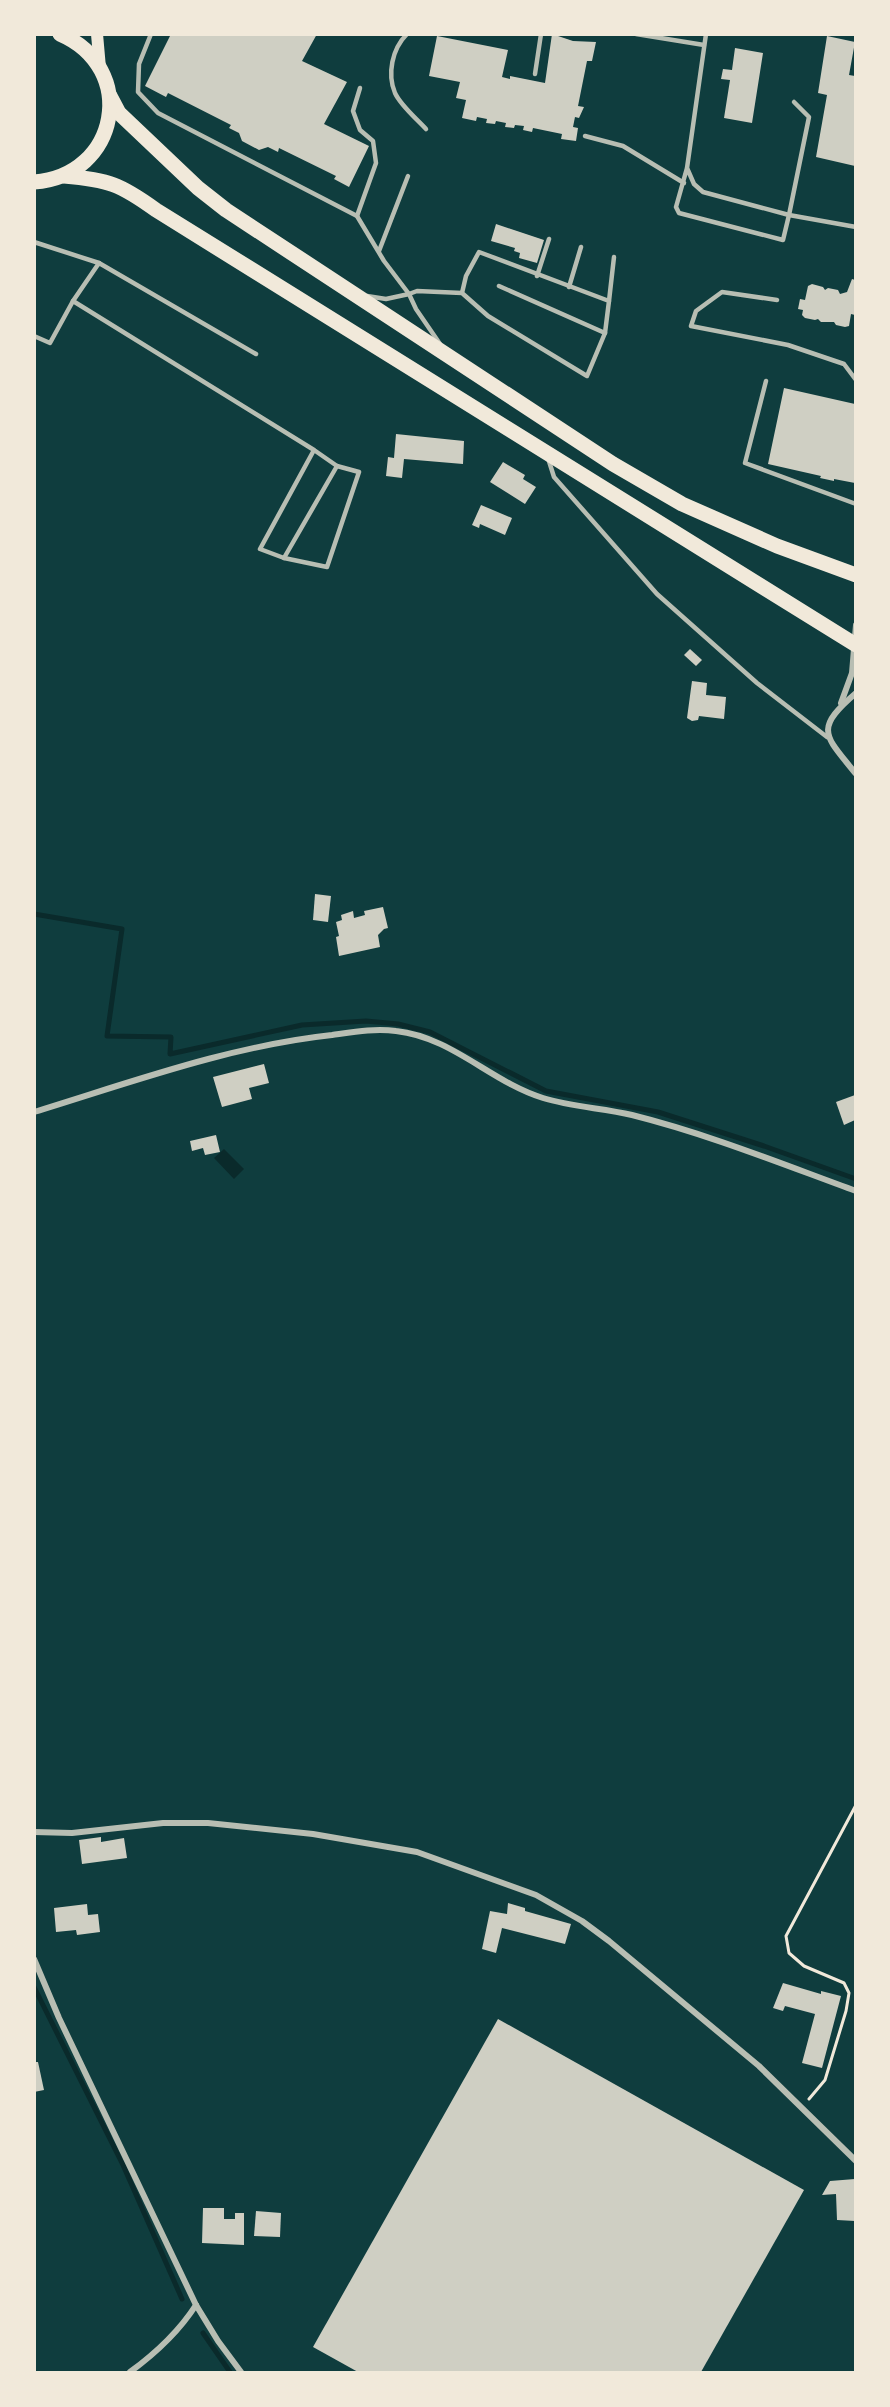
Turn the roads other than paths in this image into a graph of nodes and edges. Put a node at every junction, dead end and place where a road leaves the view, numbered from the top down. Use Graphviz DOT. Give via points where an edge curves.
graph roads {
  1 [pos="60,34"];
  2 [pos="97,34"];
  3 [pos="151,34"];
  4 [pos="407,34"];
  5 [pos="541,34"];
  6 [pos="636,34"];
  7 [pos="706,34"];
  8 [pos="704,45"];
  9 [pos="100,68"];
  10 [pos="535,74"];
  11 [pos="360,88"];
  12 [pos="110,96"];
  13 [pos="794,102"];
  14 [pos="426,129"];
  15 [pos="585,136"];
  16 [pos="687,168"];
  17 [pos="64,176"];
  18 [pos="408,176"];
  19 [pos="34,182"];
  20 [pos="684,183"];
  21 [pos="789,215"];
  22 [pos="357,216"];
  23 [pos="855,227"];
  24 [pos="549,239"];
  25 [pos="34,242"];
  26 [pos="581,247"];
  27 [pos="379,251"];
  28 [pos="614,257"];
  29 [pos="99,263"];
  30 [pos="537,276"];
  31 [pos="499,286"];
  32 [pos="569,287"];
  33 [pos="352,293"];
  34 [pos="462,293"];
  35 [pos="409,294"];
  36 [pos="777,300"];
  37 [pos="609,301"];
  38 [pos="73,302"];
  39 [pos="605,333"];
  40 [pos="34,336"];
  41 [pos="256,354"];
  42 [pos="446,354"];
  43 [pos="855,380"];
  44 [pos="766,381"];
  45 [pos="314,450"];
  46 [pos="546,452"];
  47 [pos="338,466"];
  48 [pos="855,504"];
  49 [pos="284,558"];
  50 [pos="854,574"];
  51 [pos="855,625"];
  52 [pos="855,645"];
  53 [pos="855,693"];
  54 [pos="840,706"];
  55 [pos="827,737"];
  56 [pos="855,774"];
  57 [pos="34,1112"];
  58 [pos="855,1191"];
  59 [pos="34,1832"];
  60 [pos="34,1959"];
  61 [pos="855,2161"];
  62 [pos="196,2305"];
  63 [pos="130,2373"];
  64 [pos="241,2373"];
  1 -- 9 [label="main road" via="81,46"];
  2 -- 9 [label="main road"];
  3 -- 22 [label="lane" via="139,64 138,92 158,113"];
  4 -- 14 [label="lane" via="393,57 395,93"];
  5 -- 10 [label="lane"];
  6 -- 8 [label="lane"];
  7 -- 8 [label="lane"];
  8 -- 16 [label="lane"];
  9 -- 12 [label="main road"];
  11 -- 22 [label="lane" via="353,111 360,130 373,141 376,163"];
  12 -- 17 [label="main road" via="109,120 100,144 85,163"];
  12 -- 33 [label="main road" via="119,113 198,188"];
  13 -- 21 [label="lane" via="809,117"];
  15 -- 20 [label="lane" via="623,146"];
  16 -- 20 [label="lane"];
  16 -- 21 [label="lane" via="694,184 703,192"];
  17 -- 19 [label="main road"];
  17 -- 46 [label="main road" via="95,179 127,189"];
  18 -- 27 [label="lane"];
  20 -- 21 [label="lane" via="676,207 679,213 783,240"];
  21 -- 23 [label="lane"];
  22 -- 27 [label="lane"];
  24 -- 30 [label="lane"];
  25 -- 29 [label="lane"];
  26 -- 32 [label="lane"];
  27 -- 35 [label="lane"];
  28 -- 37 [label="lane"];
  29 -- 38 [label="lane"];
  29 -- 41 [label="lane"];
  30 -- 32 [label="lane"];
  30 -- 34 [label="lane" via="479,252"];
  31 -- 39 [label="lane"];
  32 -- 37 [label="lane"];
  33 -- 35 [label="lane" via="386,299"];
  33 -- 42 [label="main road"];
  34 -- 35 [label="lane"];
  34 -- 39 [label="lane" via="488,316 587,376"];
  35 -- 42 [label="lane"];
  36 -- 43 [label="lane" via="722,292 696,311 691,326 788,345 844,364"];
  37 -- 39 [label="lane"];
  38 -- 40 [label="lane" via="50,342"];
  38 -- 45 [label="lane"];
  42 -- 50 [label="main road" via="613,464 682,504 767,542"];
  44 -- 48 [label="lane" via="746,463"];
  45 -- 47 [label="lane"];
  45 -- 49 [label="lane" via="260,549"];
  46 -- 52 [label="main road"];
  46 -- 55 [label="lane" via="554,477 657,594 757,683"];
  47 -- 49 [label="lane"];
  47 -- 49 [label="lane" via="359,472 327,567"];
  51 -- 52 [label="street"];
  52 -- 54 [label="street" via="852,673"];
  53 -- 54 [label="street"];
  54 -- 55 [label="street" via="827,726"];
  55 -- 56 [label="street"];
  57 -- 58 [label="street" via="245,1049 294,1039 397,1031 462,1054 514,1088 545,1099 631,1115 693,1132"];
  59 -- 61 [label="street" via="72,1833 163,1823 219,1824 379,1844 417,1852 536,1895 582,1921 759,2066"];
  60 -- 62 [label="street"];
  62 -- 63 [label="street" via="159,2350"];
  62 -- 64 [label="street"];
}
